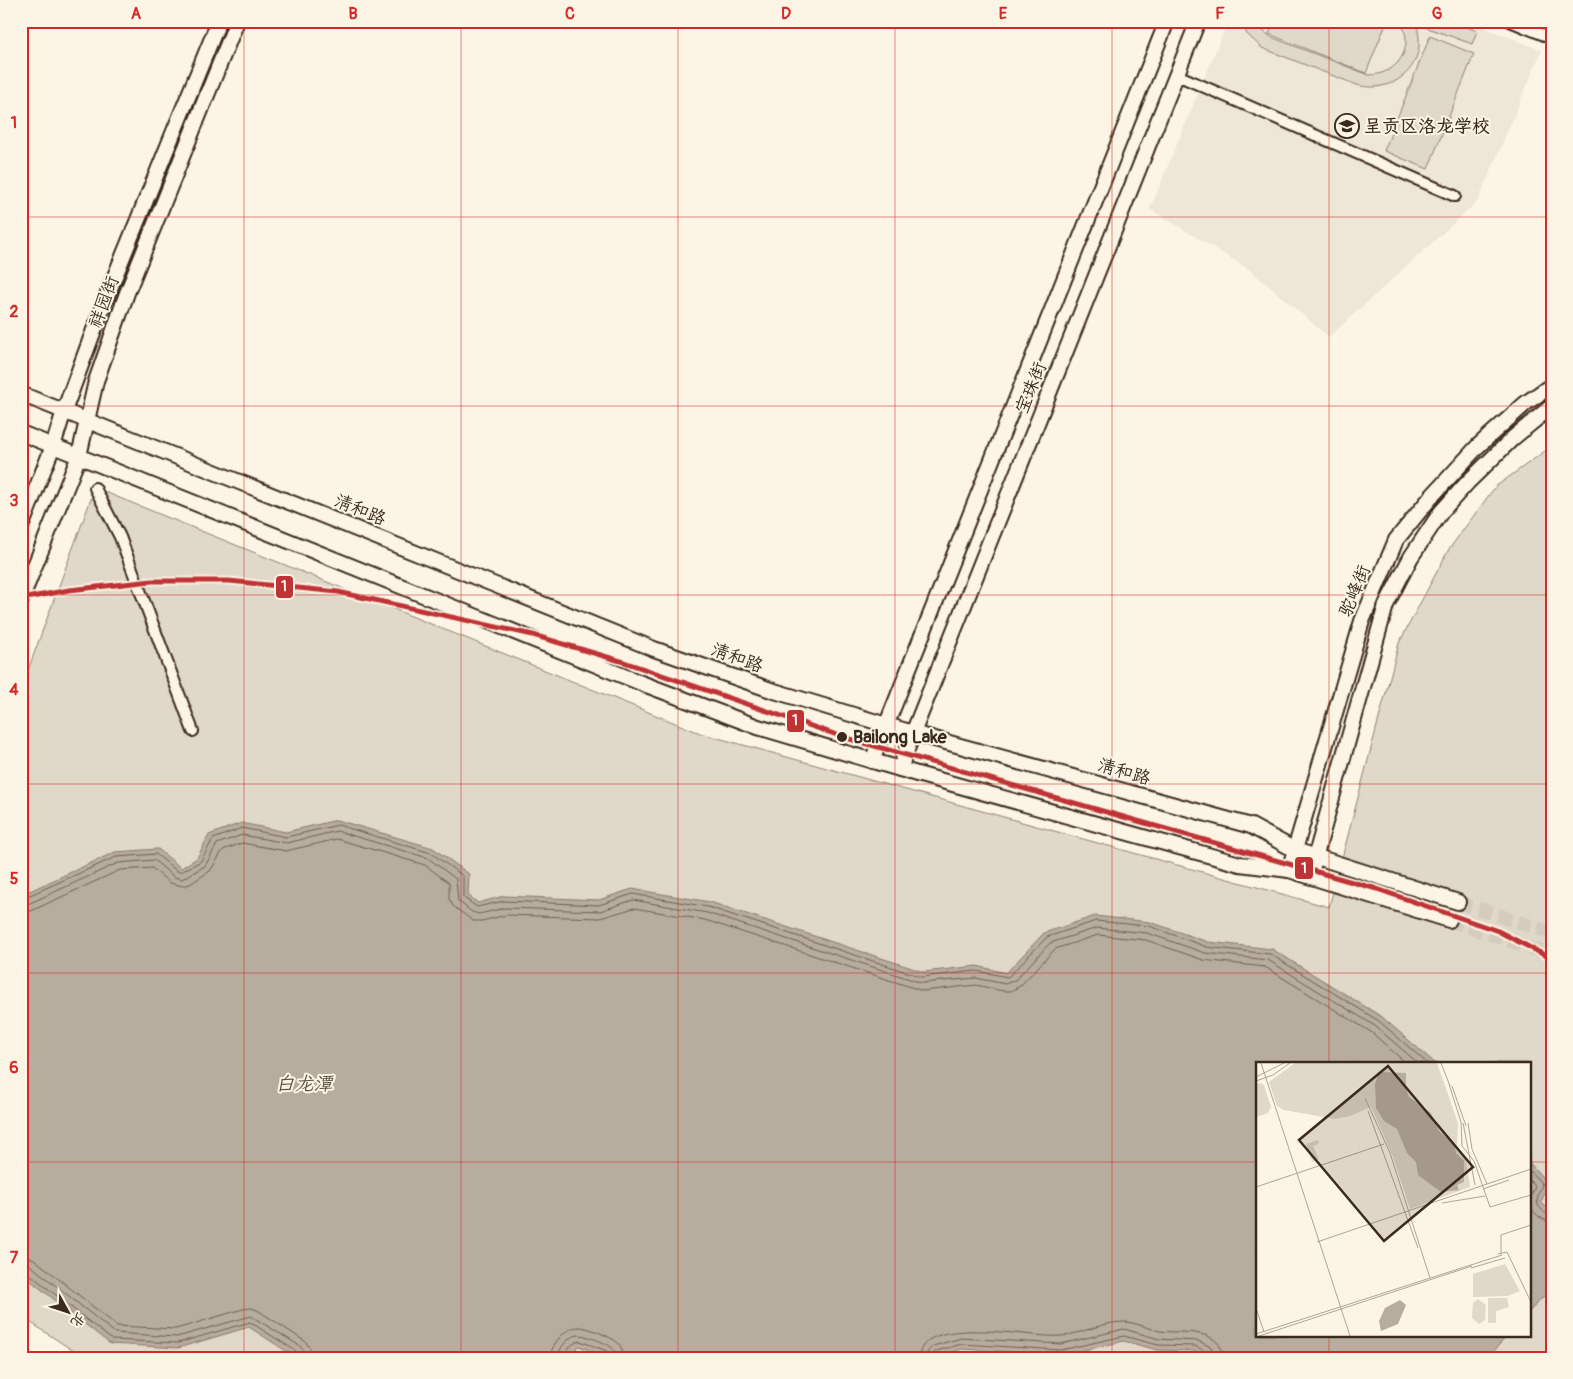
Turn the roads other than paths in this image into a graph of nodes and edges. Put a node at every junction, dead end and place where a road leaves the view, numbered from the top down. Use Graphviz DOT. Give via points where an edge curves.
graph roads {
  1 [pos="218,21"];
  2 [pos="237,21"];
  3 [pos="1167,21"];
  4 [pos="1198,21"];
  5 [pos="1510,21"];
  6 [pos="1544,35"];
  7 [pos="1177,74"];
  8 [pos="1455,196"];
  9 [pos="1552,385"];
  10 [pos="21,394"];
  11 [pos="1552,406"];
  12 [pos="64,411"];
  13 [pos="86,420"];
  14 [pos="21,433"];
  15 [pos="53,446"];
  16 [pos="79,456"];
  17 [pos="95,488"];
  18 [pos="24,521"];
  19 [pos="21,600"];
  20 [pos="886,724"];
  21 [pos="193,731"];
  22 [pos="913,732"];
  23 [pos="872,761"];
  24 [pos="900,769"];
  25 [pos="1295,850"];
  26 [pos="1315,856"];
  27 [pos="1289,870"];
  28 [pos="1310,876"];
  29 [pos="1458,902"];
  30 [pos="1450,920"];
  1 -- 12 [label="main road, 祥园街"];
  2 -- 13 [label="main road, 祥园街" via="127,293"];
  3 -- 20 [label="main road, 宝珠街"];
  4 -- 7 [label="main road, 宝珠街"];
  5 -- 6 [label="street"];
  7 -- 8 [label="street"];
  7 -- 22 [label="main road, 宝珠街"];
  9 -- 25 [label="main road, 驼峰街" via="1526,403 1478,446 1396,540 1362,621"];
  10 -- 12 [label="main road, 清和路"];
  11 -- 26 [label="main road, 驼峰街" via="1468,482 1441,512 1411,557 1386,606"];
  12 -- 13 [label="main road, 清和路"];
  12 -- 15 [label="main road, 祥园街"];
  13 -- 16 [label="main road, 祥园街"];
  13 -- 20 [label="main road, 清和路" via="654,648 771,690"];
  14 -- 15 [label="main road"];
  15 -- 16 [label="main road"];
  15 -- 18 [label="main road, 祥园街"];
  16 -- 19 [label="main road, 祥园街"];
  16 -- 23 [label="main road" via="641,683 758,727"];
  17 -- 21 [label="street" via="120,537"];
  20 -- 22 [label="main road, 清和路"];
  20 -- 23 [label="main road, 宝珠街"];
  22 -- 24 [label="main road, 宝珠街"];
  22 -- 25 [label="main road, 清和路" via="1250,826"];
  23 -- 24 [label="main road"];
  24 -- 27 [label="main road" via="1240,864"];
  25 -- 26 [label="main road, 清和路"];
  25 -- 27 [label="main road, 驼峰街"];
  26 -- 28 [label="main road, 驼峰街"];
  26 -- 29 [label="main road, 清和路"];
  27 -- 28 [label="main road"];
  28 -- 30 [label="main road"];
}
